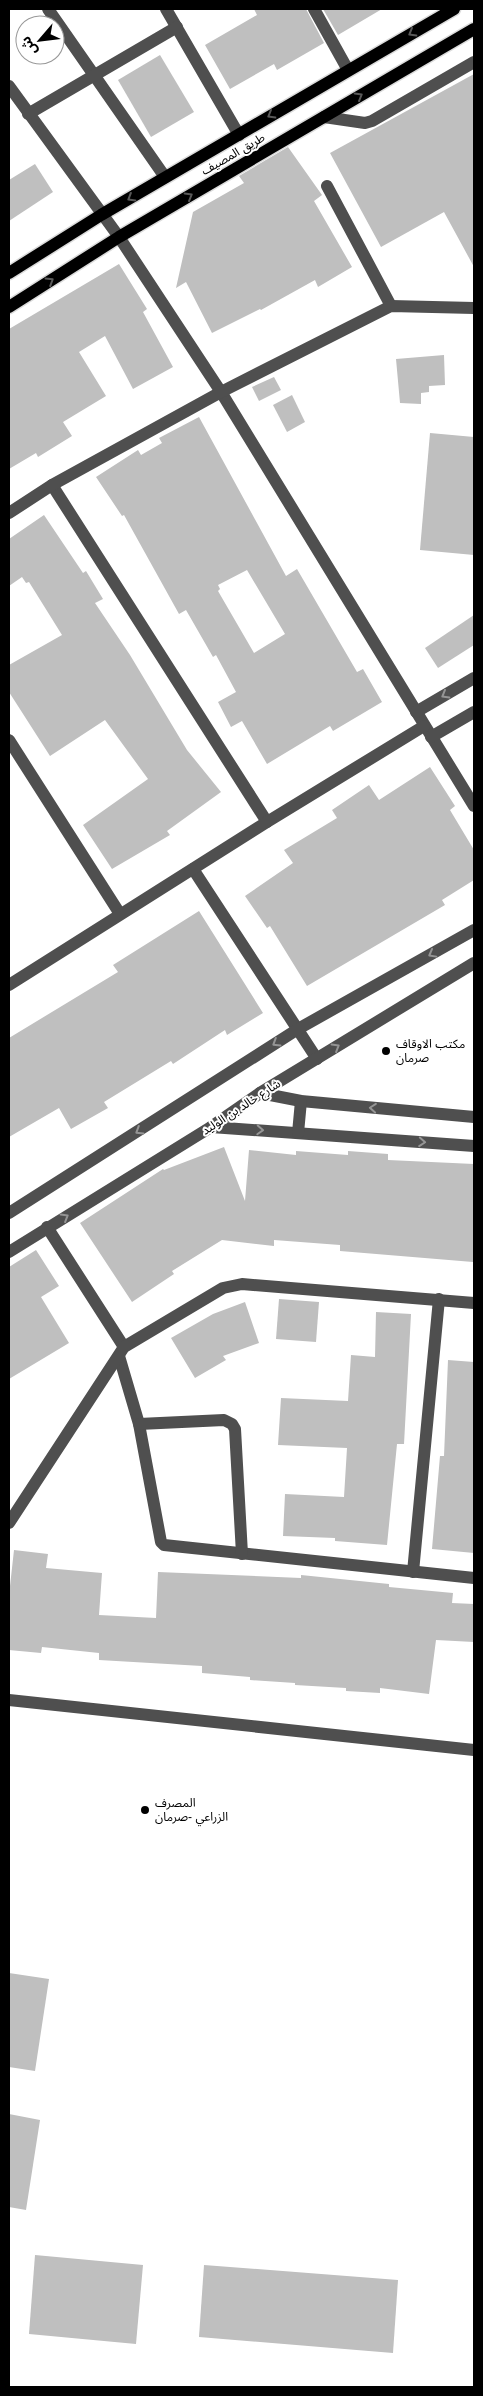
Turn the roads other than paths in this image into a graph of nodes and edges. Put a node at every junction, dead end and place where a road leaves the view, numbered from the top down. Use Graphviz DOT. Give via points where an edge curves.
graph roads {
  1 [pos="48,9"];
  2 [pos="166,9"];
  3 [pos="314,9"];
  4 [pos="454,9"];
  5 [pos="177,28"];
  6 [pos="474,29"];
  7 [pos="474,62"];
  8 [pos="348,70"];
  9 [pos="93,76"];
  10 [pos="9,86"];
  11 [pos="28,114"];
  12 [pos="324,117"];
  13 [pos="239,134"];
  14 [pos="165,177"];
  15 [pos="327,186"];
  16 [pos="101,215"];
  17 [pos="119,237"];
  18 [pos="9,273"];
  19 [pos="391,306"];
  20 [pos="9,307"];
  21 [pos="474,308"];
  22 [pos="221,392"];
  23 [pos="52,485"];
  24 [pos="9,513"];
  25 [pos="474,678"];
  26 [pos="416,712"];
  27 [pos="474,712"];
  28 [pos="427,731"];
  29 [pos="9,740"];
  30 [pos="474,806"];
  31 [pos="267,822"];
  32 [pos="193,869"];
  33 [pos="120,914"];
  34 [pos="474,930"];
  35 [pos="474,963"];
  36 [pos="9,985"];
  37 [pos="298,1029"];
  38 [pos="317,1059"];
  39 [pos="260,1094"];
  40 [pos="301,1101"];
  41 [pos="474,1117"];
  42 [pos="211,1128"];
  43 [pos="298,1132"];
  44 [pos="474,1146"];
  45 [pos="9,1213"];
  46 [pos="47,1227"];
  47 [pos="9,1252"];
  48 [pos="439,1300"];
  49 [pos="474,1303"];
  50 [pos="121,1351"];
  51 [pos="139,1424"];
  52 [pos="9,1523"];
  53 [pos="242,1554"];
  54 [pos="413,1572"];
  55 [pos="474,1578"];
  56 [pos="9,1700"];
  57 [pos="474,1750"];
  1 -- 9 [label="street"];
  2 -- 5 [label="street"];
  3 -- 8 [label="street"];
  4 -- 8 [label="main road, طريق المصيف, one-way"];
  5 -- 9 [label="street"];
  5 -- 13 [label="street"];
  12 -- 6 [label="main road, طريق المصيف, one-way"];
  7 -- 12 [label="street" via="372,121 365,123"];
  8 -- 13 [label="main road, طريق المصيف, one-way"];
  9 -- 11 [label="street"];
  9 -- 14 [label="street"];
  10 -- 11 [label="street"];
  11 -- 16 [label="street"];
  17 -- 12 [label="main road, طريق المصيف, one-way"];
  13 -- 14 [label="main road, طريق المصيف"];
  14 -- 16 [label="main road, طريق المصيف, one-way"];
  15 -- 19 [label="street"];
  16 -- 17 [label="street"];
  16 -- 18 [label="main road, طريق المصيف"];
  20 -- 17 [label="main road, طريق المصيف, one-way"];
  17 -- 22 [label="street"];
  19 -- 21 [label="street"];
  19 -- 22 [label="street"];
  22 -- 23 [label="street"];
  22 -- 26 [label="street"];
  23 -- 24 [label="street"];
  23 -- 31 [label="street"];
  25 -- 26 [label="street, one-way"];
  26 -- 28 [label="street"];
  27 -- 28 [label="street"];
  28 -- 30 [label="street"];
  28 -- 31 [label="street"];
  29 -- 33 [label="street"];
  31 -- 32 [label="street"];
  32 -- 33 [label="street"];
  32 -- 37 [label="street"];
  33 -- 36 [label="street"];
  34 -- 37 [label="street, one-way"];
  38 -- 35 [label="street, شارع خالد بن الوليد, one-way"];
  37 -- 38 [label="street"];
  37 -- 45 [label="street, one-way"];
  38 -- 39 [label="street, شارع خالد بن الوليد"];
  39 -- 40 [label="street"];
  39 -- 42 [label="street, شارع خالد بن الوليد"];
  41 -- 40 [label="street, one-way"];
  40 -- 43 [label="street"];
  42 -- 43 [label="street, one-way"];
  46 -- 42 [label="street, شارع خالد بن الوليد, one-way"];
  43 -- 44 [label="street, one-way"];
  46 -- 47 [label="street, شارع خالد بن الوليد"];
  46 -- 50 [label="street"];
  48 -- 49 [label="street"];
  48 -- 50 [label="street" via="235,1284 223,1288"];
  48 -- 54 [label="street"];
  50 -- 51 [label="street"];
  50 -- 52 [label="street"];
  51 -- 53 [label="street" via="161,1542 164,1545"];
  51 -- 53 [label="street" via="224,1420 232,1424 235,1429"];
  53 -- 54 [label="street"];
  54 -- 55 [label="street"];
  56 -- 57 [label="street"];
}
